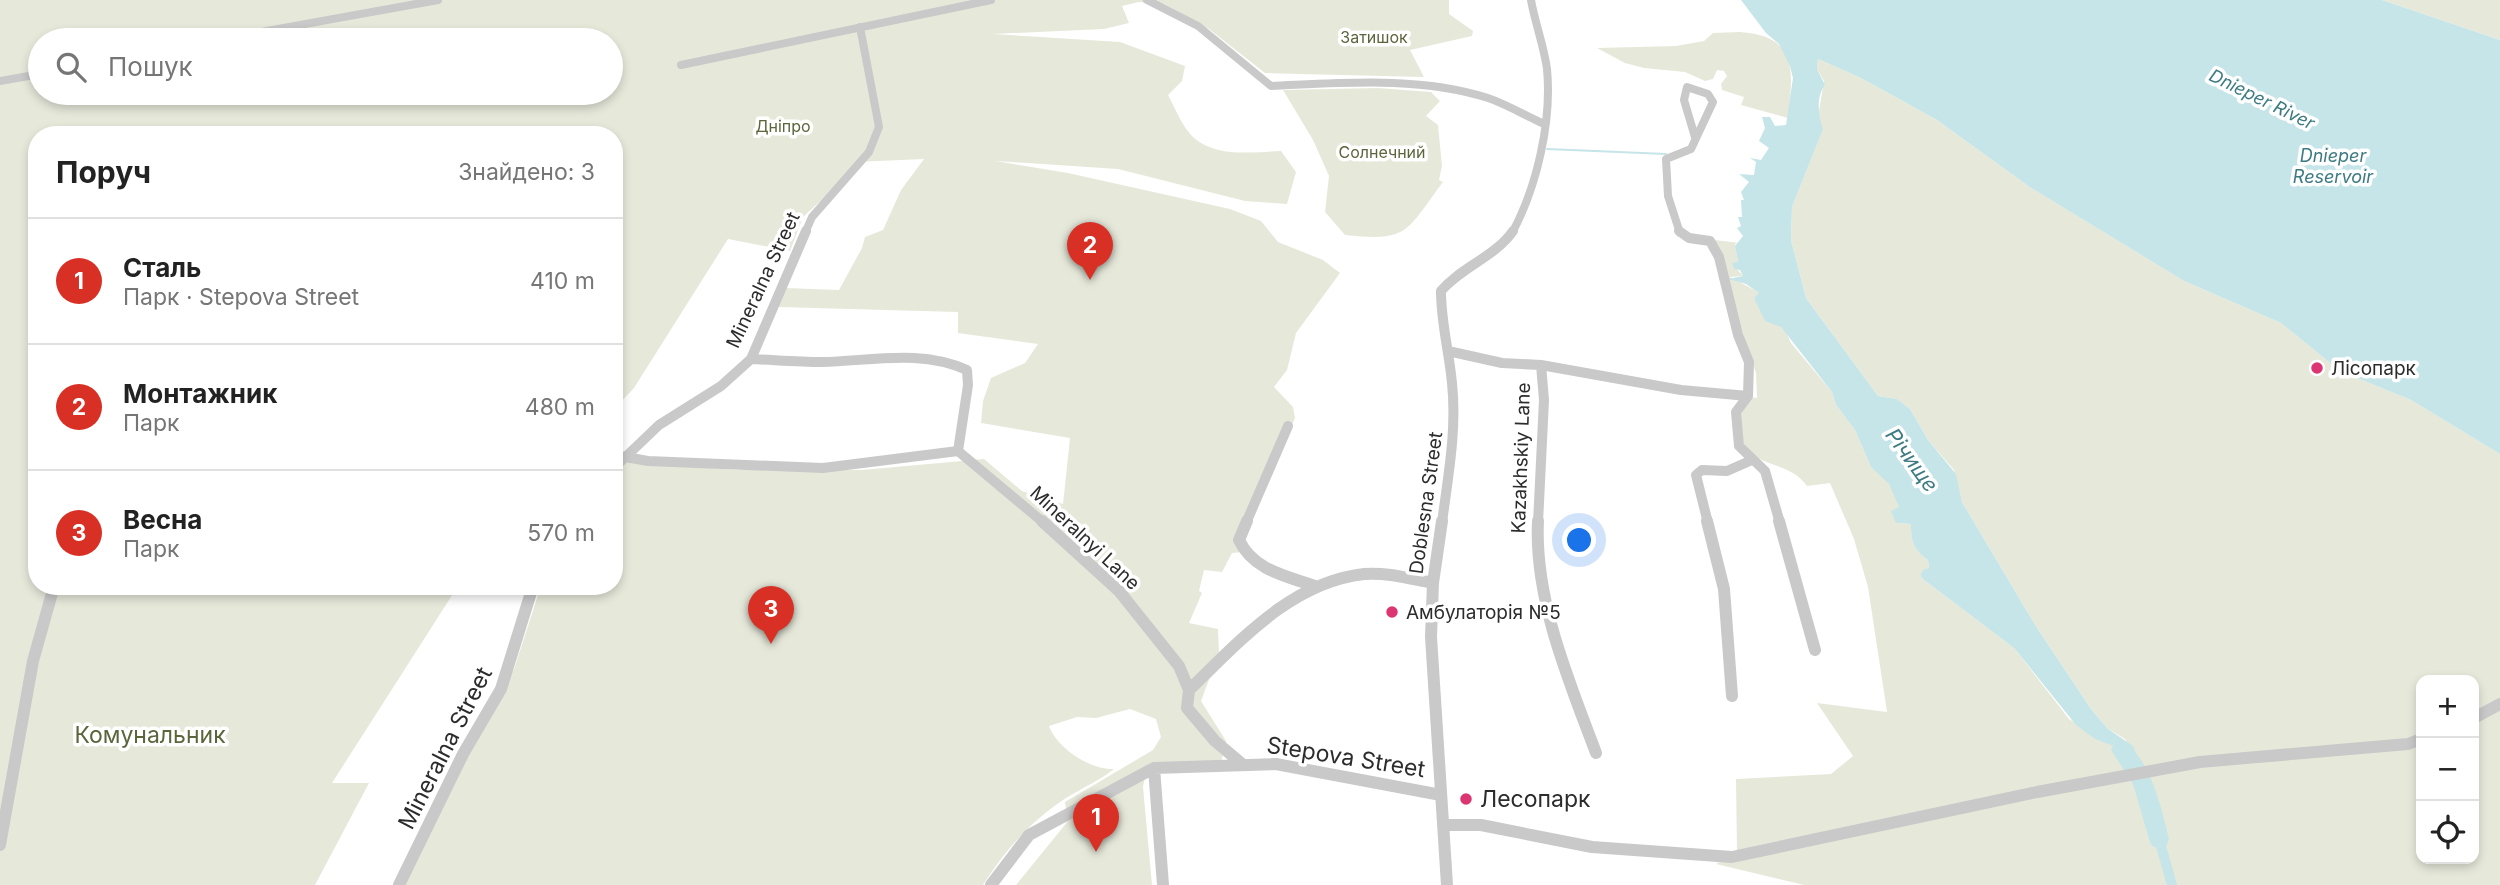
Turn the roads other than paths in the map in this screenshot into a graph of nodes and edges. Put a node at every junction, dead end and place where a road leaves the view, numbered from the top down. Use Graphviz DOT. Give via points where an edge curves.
graph roads {
  1 [pos="438,0"];
  2 [pos="991,0"];
  3 [pos="1147,0"];
  4 [pos="1531,0"];
  5 [pos="860,27"];
  6 [pos="283,28"];
  7 [pos="681,65"];
  8 [pos="28,76"];
  9 [pos="0,81"];
  10 [pos="1542,123"];
  11 [pos="1695,137"];
  12 [pos="1448,351"];
  13 [pos="751,359"];
  14 [pos="1541,365"];
  15 [pos="1748,396"];
  16 [pos="1288,426"];
  17 [pos="958,451"];
  18 [pos="623,453"];
  19 [pos="623,456"];
  20 [pos="1752,460"];
  21 [pos="1433,583"];
  22 [pos="1315,586"];
  23 [pos="51,595"];
  24 [pos="530,595"];
  25 [pos="1815,650"];
  26 [pos="1189,690"];
  27 [pos="1732,696"];
  28 [pos="2500,704"];
  29 [pos="2479,715"];
  30 [pos="2416,741"];
  31 [pos="1596,753"];
  32 [pos="1241,763"];
  33 [pos="1154,768"];
  34 [pos="1441,795"];
  35 [pos="1445,825"];
  36 [pos="0,845"];
  37 [pos="399,885"];
  38 [pos="991,885"];
  39 [pos="1163,885"];
  40 [pos="1447,885"];
  1 -- 6 [label="street"];
  2 -- 5 [label="street"];
  3 -- 10 [label="street" via="1198,26 1271,86 1363,82 1451,89 1489,99"];
  4 -- 10 [label="street, Doblesna Street" via="1547,72"];
  5 -- 7 [label="street"];
  5 -- 13 [label="street, Mineralna Street" via="879,127 869,152 811,217"];
  8 -- 9 [label="street"];
  10 -- 12 [label="street, Doblesna Street" via="1530,186 1510,235 1441,290"];
  11 -- 11 [label="street" via="1713,99 1700,89 1687,87 1684,100"];
  11 -- 15 [label="street" via="1691,149 1666,159 1668,196 1680,233 1715,246 1749,362"];
  12 -- 14 [label="street, Kazakhskiy Lane" via="1502,363"];
  12 -- 21 [label="street, Doblesna Street" via="1454,437"];
  13 -- 17 [label="street" via="954,362 967,370 968,385"];
  13 -- 18 [label="street, Mineralna Street" via="721,386"];
  14 -- 15 [label="street, Kazakhskiy Lane" via="1681,390"];
  14 -- 31 [label="street, Kazakhskiy Lane" via="1544,400 1536,545 1558,652"];
  15 -- 20 [label="street" via="1736,412 1739,446"];
  16 -- 22 [label="street" via="1239,540 1249,556 1266,568"];
  17 -- 19 [label="street" via="823,468"];
  17 -- 26 [label="street, Mineralnyi Lane" via="1119,591 1179,666"];
  20 -- 25 [label="street" via="1765,471"];
  20 -- 27 [label="street" via="1727,471 1702,470 1696,475 1724,589"];
  21 -- 22 [label="street" via="1364,573"];
  21 -- 34 [label="street, Doblesna Street" via="1431,637"];
  22 -- 26 [label="street" via="1270,615"];
  23 -- 36 [label="street" via="33,661"];
  24 -- 37 [label="street, Mineralna Street" via="500,689"];
  26 -- 32 [label="street, Mineralnyi Lane" via="1187,708 1197,723"];
  28 -- 29 [label="street"];
  30 -- 35 [label="street" via="2152,770 1732,857 1592,847 1481,825"];
  32 -- 33 [label="street, Stepova Street"];
  32 -- 34 [label="street, Stepova Street" via="1276,764"];
  33 -- 38 [label="street, Stepova Street" via="1029,835"];
  33 -- 39 [label="street"];
  34 -- 35 [label="street, Doblesna Street"];
  35 -- 40 [label="street, Doblesna Street"];
}
